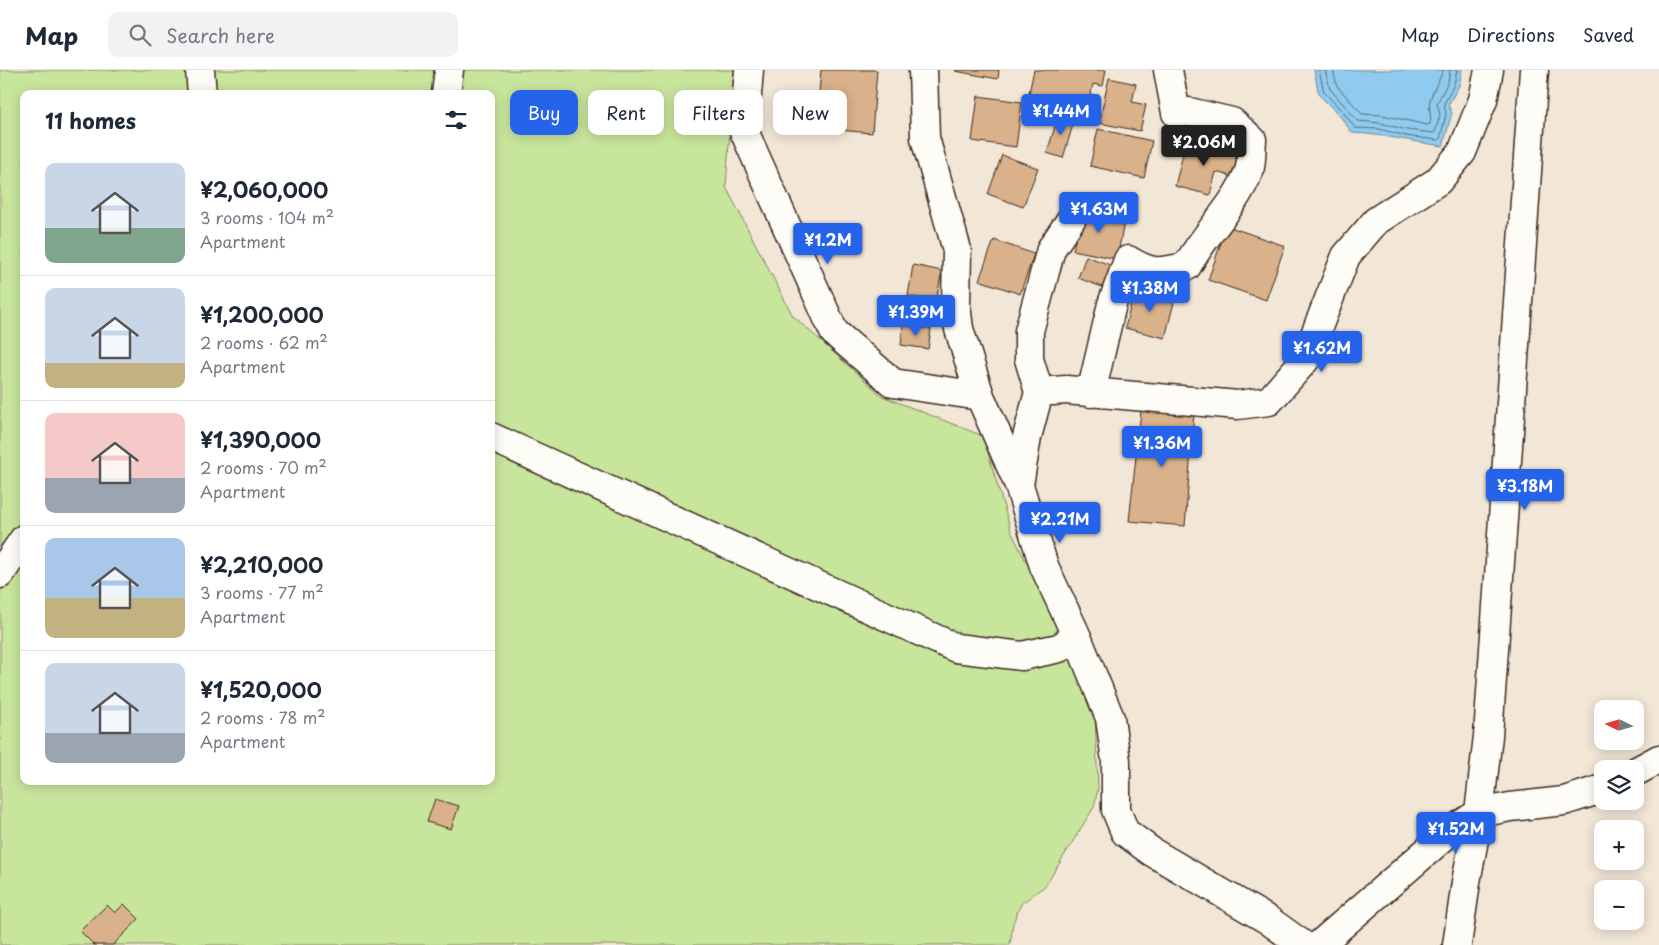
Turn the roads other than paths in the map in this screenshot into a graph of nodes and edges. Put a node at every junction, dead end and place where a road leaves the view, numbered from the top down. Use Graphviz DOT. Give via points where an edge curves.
graph roads {
  1 [pos="200,70"];
  2 [pos="449,70"];
  3 [pos="749,70"];
  4 [pos="923,70"];
  5 [pos="1168,70"];
  6 [pos="1489,70"];
  7 [pos="1534,70"];
  8 [pos="202,90"];
  9 [pos="446,90"];
  10 [pos="1072,218"];
  11 [pos="1039,392"];
  12 [pos="1091,393"];
  13 [pos="980,396"];
  14 [pos="495,439"];
  15 [pos="1019,486"];
  16 [pos="20,545"];
  17 [pos="0,574"];
  18 [pos="1077,637"];
  19 [pos="1659,759"];
  20 [pos="1644,767"];
  21 [pos="1594,792"];
  22 [pos="1479,813"];
  23 [pos="1303,945"];
  24 [pos="1319,945"];
  25 [pos="1457,945"];
  1 -- 8 [label="street"];
  2 -- 9 [label="street"];
  3 -- 13 [label="street" via="744,131 834,332 893,383"];
  4 -- 13 [label="street" via="925,138 957,250 959,329"];
  5 -- 12 [label="street" via="1176,113 1189,112 1232,122 1252,140 1250,170 1219,222 1197,247 1187,266 1160,273 1128,260 1112,304"];
  6 -- 12 [label="street" via="1484,100 1462,152 1438,181 1376,221 1346,256 1305,360 1269,401 1238,405"];
  7 -- 22 [label="street" via="1488,736"];
  10 -- 11 [label="street" via="1051,248 1029,331 1029,359"];
  11 -- 12 [label="street" via="1066,390"];
  11 -- 15 [label="street"];
  13 -- 15 [label="street"];
  14 -- 18 [label="street" via="956,648 1022,656 1059,648"];
  15 -- 18 [label="street" via="1044,566"];
  16 -- 17 [label="street"];
  18 -- 23 [label="street" via="1110,718 1116,761 1116,810 1126,832 1152,852 1268,920"];
  19 -- 20 [label="street"];
  21 -- 22 [label="street" via="1564,801"];
  22 -- 24 [label="street" via="1448,833"];
  22 -- 25 [label="street"];
}
